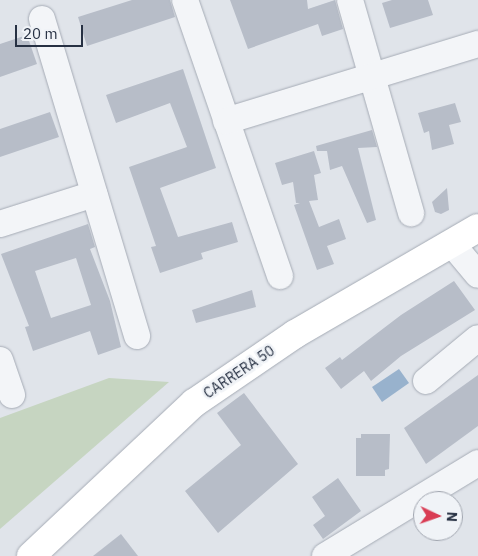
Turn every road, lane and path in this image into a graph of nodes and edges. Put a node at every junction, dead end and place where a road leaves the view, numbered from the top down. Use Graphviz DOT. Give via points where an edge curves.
graph roads {
  1 [pos="185,0"];
  2 [pos="350,0"];
  3 [pos="42,19"];
  4 [pos="478,44"];
  5 [pos="375,75"];
  6 [pos="226,121"];
  7 [pos="94,194"];
  8 [pos="412,213"];
  9 [pos="0,224"];
  10 [pos="478,228"];
  11 [pos="452,244"];
  12 [pos="478,275"];
  13 [pos="280,276"];
  14 [pos="137,336"];
  15 [pos="478,338"];
  16 [pos="0,360"];
  17 [pos="426,381"];
  18 [pos="12,395"];
  19 [pos="478,462"];
  20 [pos="30,556"];
  21 [pos="325,556"];
  1 -- 6 [label="street"];
  2 -- 5 [label="street"];
  3 -- 7 [label="street"];
  4 -- 5 [label="street"];
  5 -- 6 [label="street"];
  5 -- 8 [label="street"];
  6 -- 13 [label="street"];
  7 -- 9 [label="street"];
  7 -- 14 [label="street"];
  10 -- 11 [label="street, CARRERA 50"];
  11 -- 12 [label="street"];
  11 -- 20 [label="street, CARRERA 50" via="295,334 194,403"];
  15 -- 17 [label="street"];
  16 -- 18 [label="street"];
  19 -- 21 [label="street"];
}
